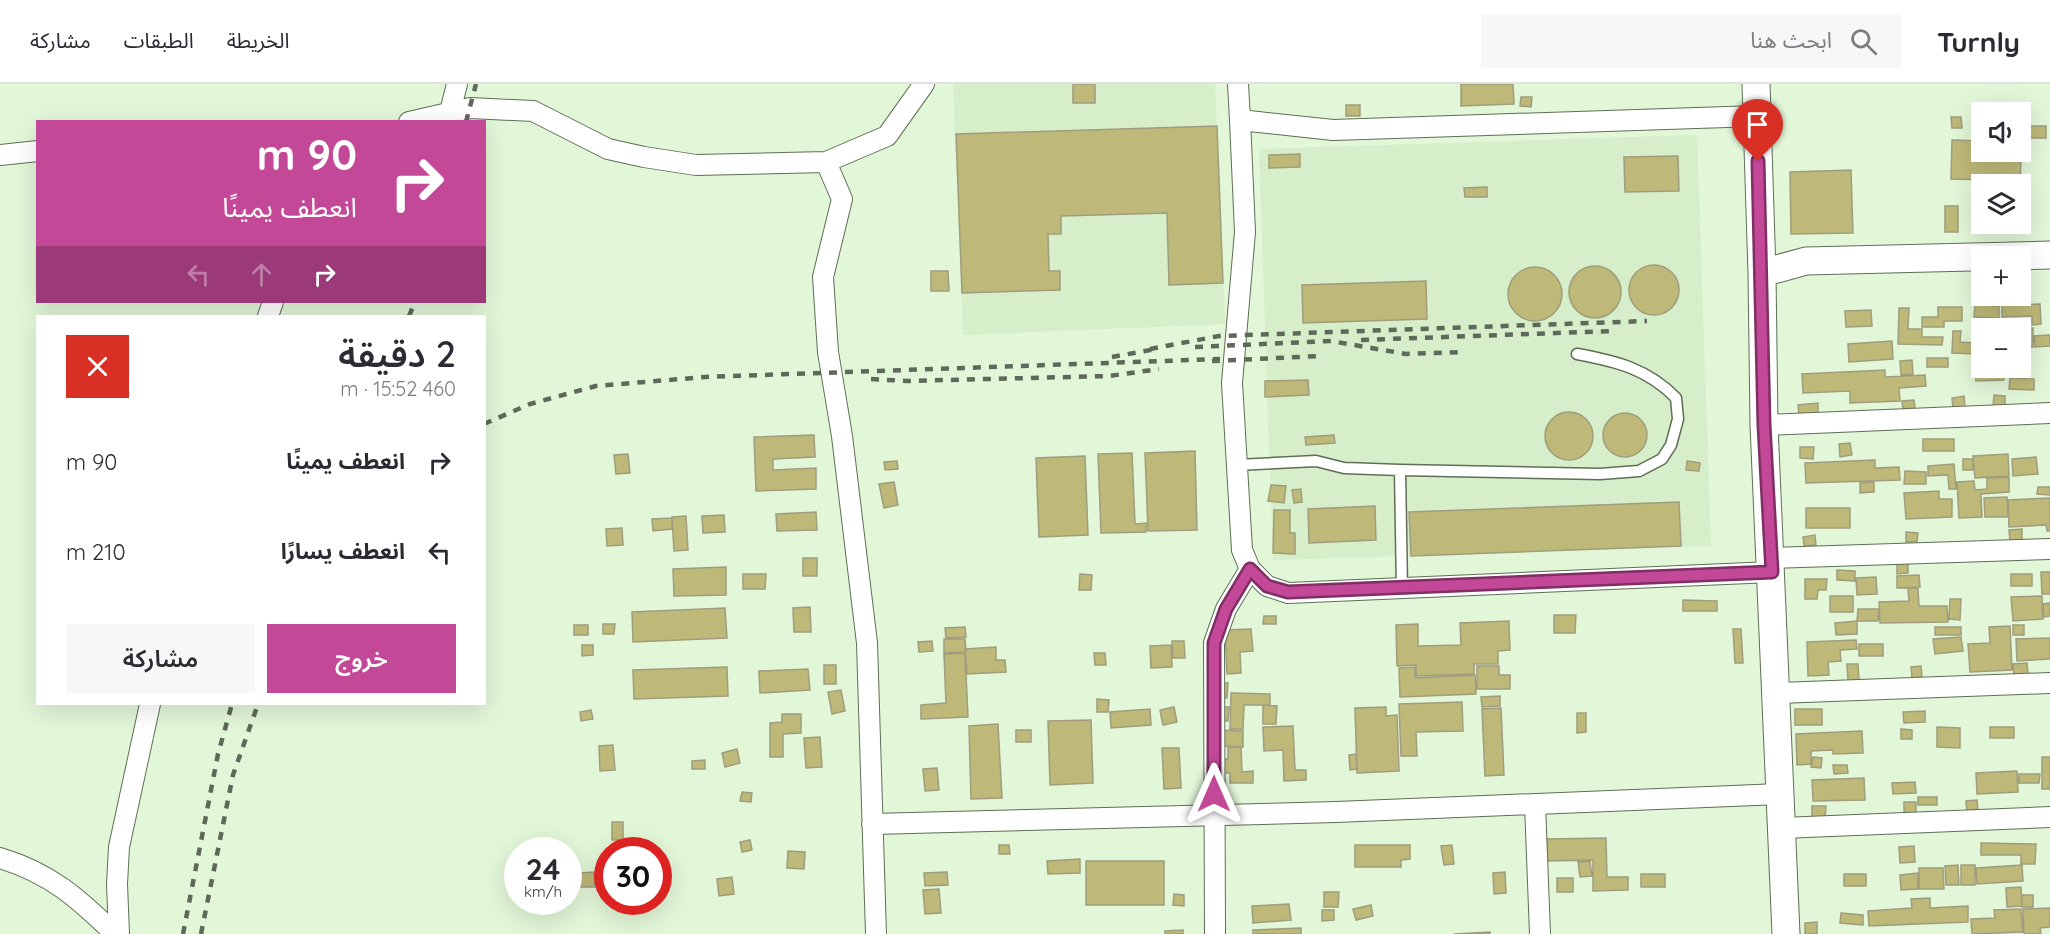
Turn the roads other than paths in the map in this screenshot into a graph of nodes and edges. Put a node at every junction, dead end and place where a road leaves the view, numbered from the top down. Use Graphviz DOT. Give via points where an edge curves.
graph roads {
  1 [pos="457,84"];
  2 [pos="924,84"];
  3 [pos="1238,84"];
  4 [pos="1756,84"];
  5 [pos="450,112"];
  6 [pos="1757,116"];
  7 [pos="417,120"];
  8 [pos="1240,120"];
  9 [pos="36,151"];
  10 [pos="0,155"];
  11 [pos="826,162"];
  12 [pos="2050,255"];
  13 [pos="1762,273"];
  14 [pos="1577,354"];
  15 [pos="2050,413"];
  16 [pos="1764,425"];
  17 [pos="1237,465"];
  18 [pos="1400,470"];
  19 [pos="2050,549"];
  20 [pos="1772,565"];
  21 [pos="1250,569"];
  22 [pos="1402,590"];
  23 [pos="2050,683"];
  24 [pos="1776,693"];
  25 [pos="150,705"];
  26 [pos="1781,794"];
  27 [pos="1534,804"];
  28 [pos="1214,815"];
  29 [pos="2050,817"];
  30 [pos="872,824"];
  31 [pos="1782,828"];
  32 [pos="0,858"];
  33 [pos="117,934"];
  34 [pos="876,934"];
  35 [pos="1215,934"];
  36 [pos="1540,934"];
  37 [pos="1786,934"];
  1 -- 5 [label="street"];
  2 -- 11 [label="street" via="887,136"];
  3 -- 8 [label="street"];
  4 -- 6 [label="main road"];
  5 -- 7 [label="street"];
  5 -- 11 [label="street" via="470,108 533,111 608,149 696,165"];
  6 -- 8 [label="street" via="1333,130"];
  6 -- 13 [label="main road"];
  8 -- 17 [label="street" via="1245,232 1232,383"];
  9 -- 10 [label="street"];
  11 -- 30 [label="street" via="842,199 823,277 828,352 867,643"];
  12 -- 13 [label="main road" via="1806,261"];
  13 -- 16 [label="main road"];
  14 -- 18 [label="lane" via="1613,360 1636,369 1661,383 1676,398 1676,433 1662,459 1639,471 1600,474"];
  15 -- 16 [label="street"];
  16 -- 20 [label="main road"];
  17 -- 18 [label="lane" via="1316,461 1344,468"];
  17 -- 21 [label="street" via="1242,550"];
  18 -- 22 [label="lane"];
  19 -- 20 [label="street"];
  20 -- 22 [label="street"];
  20 -- 24 [label="main road"];
  21 -- 22 [label="street" via="1267,586 1288,592"];
  21 -- 28 [label="street" via="1226,609 1214,643"];
  23 -- 24 [label="street"];
  24 -- 26 [label="main road"];
  25 -- 33 [label="street" via="119,847"];
  26 -- 27 [label="street"];
  26 -- 31 [label="main road"];
  27 -- 28 [label="street"];
  27 -- 36 [label="street"];
  28 -- 30 [label="street"];
  28 -- 35 [label="street"];
  29 -- 31 [label="street"];
  30 -- 34 [label="street"];
  31 -- 37 [label="main road"];
  32 -- 33 [label="street" via="42,874 70,892"];
}
